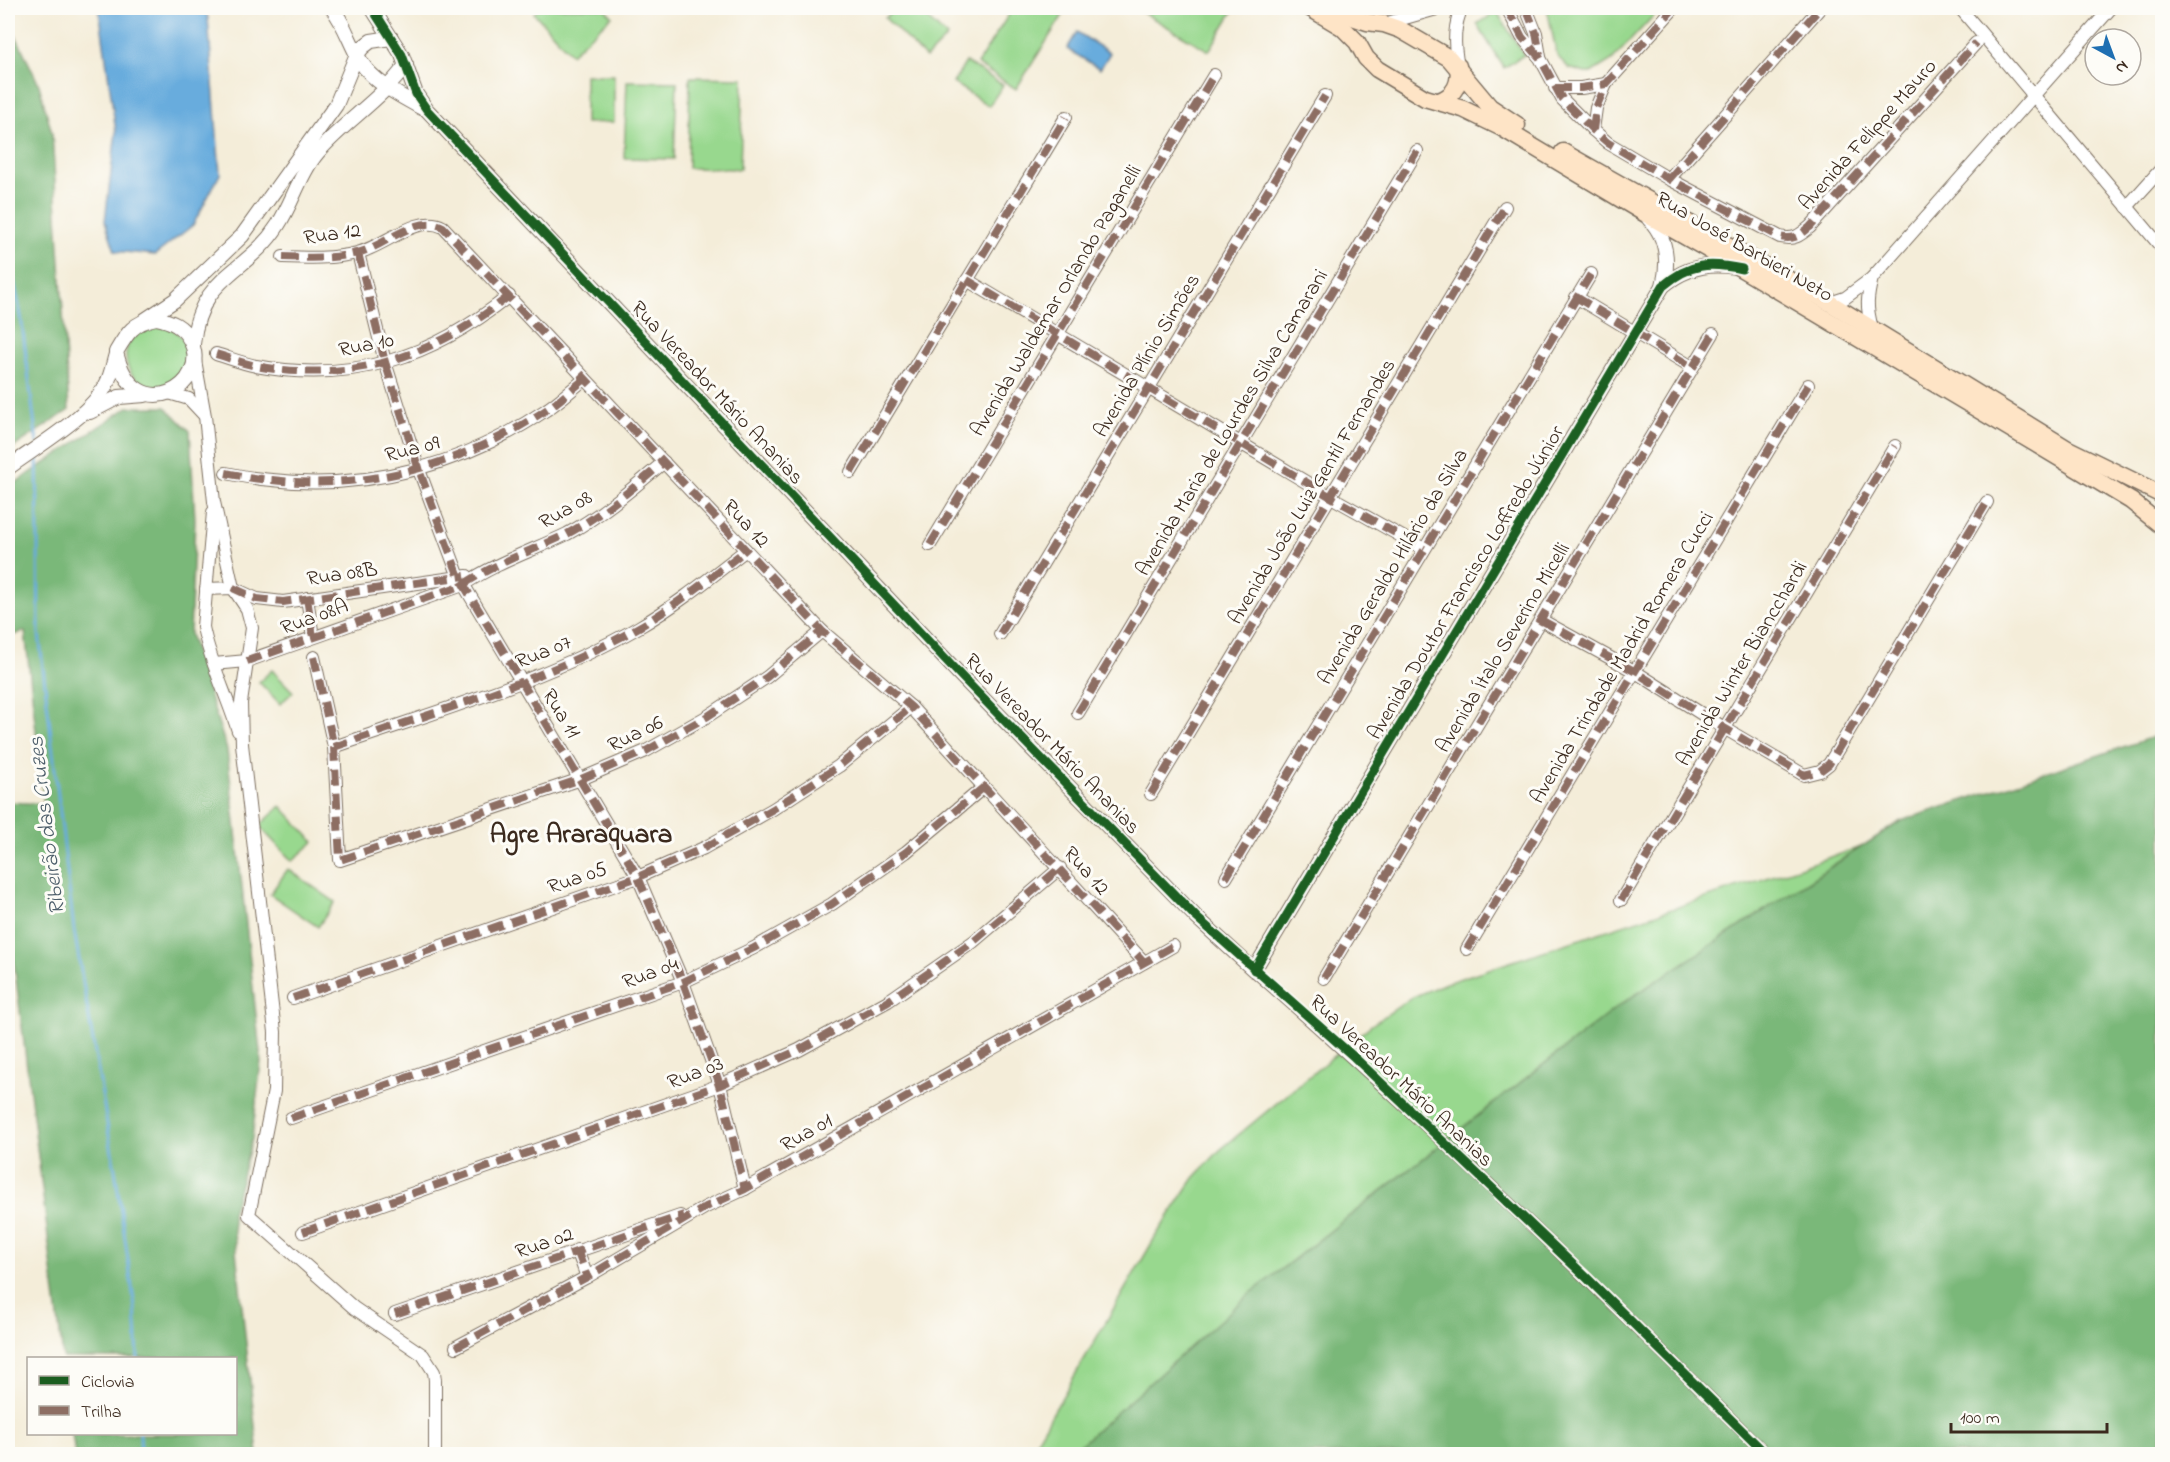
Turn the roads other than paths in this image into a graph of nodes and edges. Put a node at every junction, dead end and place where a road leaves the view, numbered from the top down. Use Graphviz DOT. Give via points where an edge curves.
graph roads {
  1 [pos="332,8"];
  2 [pos="372,8"];
  3 [pos="1310,8"];
  4 [pos="1337,8"];
  5 [pos="1440,8"];
  6 [pos="1462,8"];
  7 [pos="1507,8"];
  8 [pos="1526,8"];
  9 [pos="1674,8"];
  10 [pos="1820,8"];
  11 [pos="1960,8"];
  12 [pos="2112,8"];
  13 [pos="1384,24"];
  14 [pos="391,38"];
  15 [pos="1976,43"];
  16 [pos="357,54"];
  17 [pos="1366,58"];
  18 [pos="1540,58"];
  19 [pos="406,65"];
  20 [pos="1458,66"];
  21 [pos="1214,75"];
  22 [pos="1606,84"];
  23 [pos="388,87"];
  24 [pos="1555,88"];
  25 [pos="1325,96"];
  26 [pos="2033,96"];
  27 [pos="1439,101"];
  28 [pos="426,110"];
  29 [pos="1066,117"];
  30 [pos="1593,130"];
  31 [pos="1417,151"];
  32 [pos="2163,168"];
  33 [pos="1669,179"];
  34 [pos="1505,207"];
  35 [pos="2127,207"];
  36 [pos="1644,213"];
  37 [pos="2163,248"];
  38 [pos="358,253"];
  39 [pos="283,257"];
  40 [pos="1742,269"];
  41 [pos="1591,274"];
  42 [pos="1872,278"];
  43 [pos="967,280"];
  44 [pos="1663,286"];
  45 [pos="509,297"];
  46 [pos="1576,297"];
  47 [pos="1830,303"];
  48 [pos="145,320"];
  49 [pos="1872,328"];
  50 [pos="1634,332"];
  51 [pos="1056,334"];
  52 [pos="1713,334"];
  53 [pos="194,349"];
  54 [pos="116,352"];
  55 [pos="216,354"];
  56 [pos="385,362"];
  57 [pos="1692,367"];
  58 [pos="585,379"];
  59 [pos="1808,385"];
  60 [pos="1149,388"];
  61 [pos="169,393"];
  62 [pos="154,395"];
  63 [pos="205,416"];
  64 [pos="72,421"];
  65 [pos="1241,443"];
  66 [pos="1896,446"];
  67 [pos="664,462"];
  68 [pos="12,465"];
  69 [pos="419,470"];
  70 [pos="851,472"];
  71 [pos="226,473"];
  72 [pos="2163,495"];
  73 [pos="1331,497"];
  74 [pos="214,502"];
  75 [pos="1987,502"];
  76 [pos="2163,526"];
  77 [pos="930,545"];
  78 [pos="1424,549"];
  79 [pos="746,550"];
  80 [pos="461,581"];
  81 [pos="232,588"];
  82 [pos="206,589"];
  83 [pos="307,598"];
  84 [pos="1541,620"];
  85 [pos="822,631"];
  86 [pos="1000,634"];
  87 [pos="313,637"];
  88 [pos="314,657"];
  89 [pos="247,661"];
  90 [pos="214,664"];
  91 [pos="1635,671"];
  92 [pos="520,681"];
  93 [pos="911,707"];
  94 [pos="1078,713"];
  95 [pos="1724,728"];
  96 [pos="242,744"];
  97 [pos="334,747"];
  98 [pos="581,779"];
  99 [pos="984,787"];
  100 [pos="1150,794"];
  101 [pos="1060,868"];
  102 [pos="638,877"];
  103 [pos="1226,878"];
  104 [pos="1621,900"];
  105 [pos="1173,946"];
  106 [pos="1467,949"];
  107 [pos="1144,962"];
  108 [pos="1254,970"];
  109 [pos="1324,978"];
  110 [pos="683,982"];
  111 [pos="293,998"];
  112 [pos="720,1085"];
  113 [pos="291,1118"];
  114 [pos="745,1189"];
  115 [pos="706,1208"];
  116 [pos="303,1232"];
  117 [pos="577,1250"];
  118 [pos="587,1277"];
  119 [pos="395,1314"];
  120 [pos="456,1347"];
  121 [pos="435,1455"];
  122 [pos="1766,1455"];
  1 -- 16 [label="street"];
  2 -- 14 [label="street, Rua Vereador Mário Ananias"];
  3 -- 17 [label="main road, Rua José Barbieri Neto" via="1342,27"];
  4 -- 13 [label="main road, Rua José Barbieri Neto" via="1361,20"];
  5 -- 13 [label="street"];
  6 -- 20 [label="street" via="1455,37"];
  7 -- 18 [label="street" via="1522,37"];
  8 -- 18 [label="street"];
  9 -- 22 [label="street"];
  10 -- 33 [label="street"];
  11 -- 26 [label="street"];
  12 -- 26 [label="street"];
  13 -- 17 [label="main road" via="1368,41"];
  13 -- 20 [label="main road, Rua José Barbieri Neto" via="1401,30"];
  14 -- 16 [label="street" via="371,41"];
  14 -- 19 [label="street, Rua Vereador Mário Ananias"];
  15 -- 33 [label="street, Avenida Felippe Mauro" via="1799,237 1780,237"];
  16 -- 23 [label="street, Rua Vereador Mário Ananias" via="369,73"];
  16 -- 48 [label="street" via="336,105 242,236 174,300"];
  17 -- 27 [label="main road, Rua José Barbieri Neto" via="1425,98"];
  18 -- 24 [label="street"];
  19 -- 23 [label="street"];
  19 -- 28 [label="street, Rua Vereador Mário Ananias"];
  20 -- 27 [label="main road" via="1456,88"];
  20 -- 47 [label="main road, Rua José Barbieri Neto" via="1479,96 1510,121"];
  21 -- 51 [label="street, Avenida Waldemar Orlando Paganelli"];
  22 -- 24 [label="street"];
  22 -- 30 [label="street" via="1596,108"];
  23 -- 28 [label="street, Rua Vereador Mário Ananias"];
  23 -- 53 [label="street" via="316,154 278,226 208,296 199,314"];
  24 -- 30 [label="street"];
  25 -- 60 [label="street, Avenida Plínio Simões"];
  26 -- 35 [label="street"];
  26 -- 42 [label="street"];
  27 -- 36 [label="main road, Rua José Barbieri Neto" via="1502,128"];
  28 -- 108 [label="street, Rua Vereador Mário Ananias" via="963,678"];
  29 -- 43 [label="street"];
  30 -- 33 [label="street"];
  31 -- 65 [label="street, Avenida Maria de Lourdes Silva Camarani"];
  32 -- 35 [label="street"];
  34 -- 73 [label="street, Avenida João Luiz Gentil Fernandes"];
  35 -- 37 [label="street"];
  36 -- 40 [label="main road, Rua José Barbieri Neto"];
  36 -- 44 [label="street, Avenida Doutor Francisco Loffredo Júnior" via="1664,243 1667,272"];
  38 -- 39 [label="street, Rua 12" via="316,259"];
  38 -- 45 [label="street, Rua 12" via="418,224 435,223 447,230"];
  38 -- 56 [label="street, Rua 11"];
  40 -- 44 [label="street, Avenida Doutor Francisco Loffredo Júnior" via="1717,264 1702,266 1675,276"];
  40 -- 76 [label="main road, Rua José Barbieri Neto" via="2131,501"];
  41 -- 46 [label="street, Avenida Geraldo Hilário da Silva"];
  42 -- 47 [label="street" via="1845,298"];
  42 -- 49 [label="street" via="1867,309"];
  43 -- 51 [label="street"];
  43 -- 70 [label="street"];
  44 -- 50 [label="street, Avenida Doutor Francisco Loffredo Júnior"];
  45 -- 56 [label="street, Rua 10" via="446,340"];
  45 -- 58 [label="street, Rua 12"];
  46 -- 50 [label="street"];
  46 -- 78 [label="street, Avenida Geraldo Hilário da Silva"];
  47 -- 49 [label="main road, Rua José Barbieri Neto"];
  48 -- 53 [label="street" via="168,320 179,326"];
  48 -- 54 [label="street" via="129,330"];
  49 -- 72 [label="main road, Rua José Barbieri Neto" via="2068,449"];
  50 -- 57 [label="street"];
  50 -- 108 [label="street, Avenida Doutor Francisco Loffredo Júnior"];
  51 -- 60 [label="street"];
  51 -- 77 [label="street, Avenida Waldemar Orlando Paganelli"];
  52 -- 57 [label="street, Avenida Ítalo Severino Micelli"];
  53 -- 61 [label="street" via="191,374"];
  53 -- 63 [label="street"];
  54 -- 62 [label="street" via="124,377 132,386"];
  54 -- 64 [label="street" via="107,384 97,399"];
  55 -- 56 [label="street, Rua 10" via="294,371 334,371"];
  56 -- 69 [label="street, Rua 11"];
  57 -- 84 [label="street, Avenida Ítalo Severino Micelli"];
  58 -- 67 [label="street, Rua 12"];
  58 -- 69 [label="street, Rua 09" via="547,410 505,435"];
  59 -- 91 [label="street, Avenida Trindade Madrid Romera Cucci"];
  60 -- 65 [label="street"];
  60 -- 86 [label="street, Avenida Plínio Simões"];
  61 -- 62 [label="street"];
  61 -- 63 [label="street" via="189,399"];
  62 -- 64 [label="street" via="119,397"];
  63 -- 74 [label="street"];
  64 -- 68 [label="street"];
  65 -- 73 [label="street"];
  65 -- 94 [label="street, Avenida Maria de Lourdes Silva Camarani"];
  66 -- 95 [label="street, Avenida Winter Biancchardi"];
  67 -- 79 [label="street, Rua 12"];
  67 -- 80 [label="street, Rua 08" via="618,500 568,533"];
  69 -- 71 [label="street, Rua 09" via="319,483 272,481"];
  69 -- 80 [label="street, Rua 11"];
  73 -- 78 [label="street"];
  73 -- 100 [label="street, Avenida João Luiz Gentil Fernandes"];
  74 -- 81 [label="street"];
  74 -- 82 [label="street"];
  75 -- 95 [label="street" via="1829,764 1804,775"];
  78 -- 103 [label="street, Avenida Geraldo Hilário da Silva"];
  79 -- 85 [label="street, Rua 12"];
  79 -- 92 [label="street, Rua 07" via="639,627 581,657"];
  80 -- 83 [label="street, Rua 08B"];
  80 -- 87 [label="street, Rua 08A"];
  80 -- 92 [label="street, Rua 11"];
  81 -- 82 [label="street"];
  81 -- 83 [label="street, Rua 08B" via="270,601"];
  81 -- 89 [label="street" via="246,609 252,628"];
  82 -- 90 [label="street" via="202,627"];
  83 -- 87 [label="street"];
  84 -- 91 [label="street"];
  84 -- 109 [label="street, Avenida Ítalo Severino Micelli"];
  85 -- 93 [label="street, Rua 12"];
  85 -- 98 [label="street, Rua 06" via="767,676 708,716 646,751"];
  87 -- 89 [label="street, Rua 08A"];
  88 -- 97 [label="street"];
  89 -- 90 [label="street, Rua 08A"];
  89 -- 96 [label="street" via="241,703"];
  90 -- 96 [label="street"];
  91 -- 95 [label="street"];
  91 -- 106 [label="street, Avenida Trindade Madrid Romera Cucci"];
  92 -- 97 [label="street, Rua 07"];
  92 -- 98 [label="street, Rua 11"];
  93 -- 99 [label="street, Rua 12"];
  93 -- 102 [label="street, Rua 05" via="839,766 773,809 704,848"];
  95 -- 104 [label="street, Avenida Winter Biancchardi"];
  96 -- 121 [label="street" via="275,1032 274,1091 249,1215 354,1308 423,1355 435,1380"];
  97 -- 98 [label="street, Rua 06" via="340,860"];
  98 -- 102 [label="street, Rua 11"];
  99 -- 101 [label="street, Rua 12"];
  99 -- 110 [label="street, Rua 04" via="906,852 832,904"];
  101 -- 107 [label="street, Rua 12"];
  101 -- 112 [label="street, Rua 03" via="973,942 888,1000 799,1050"];
  102 -- 110 [label="street, Rua 11"];
  102 -- 111 [label="street, Rua 05"];
  105 -- 107 [label="street, Rua 01"];
  107 -- 114 [label="street, Rua 01"];
  108 -- 122 [label="street, Rua Vereador Mário Ananias" via="1354,1057"];
  110 -- 112 [label="street, Rua 11"];
  110 -- 113 [label="street, Rua 04"];
  112 -- 114 [label="street, Rua 11"];
  112 -- 116 [label="street, Rua 03"];
  114 -- 115 [label="street, Rua 01"];
  115 -- 117 [label="street, Rua 02"];
  115 -- 118 [label="street, Rua 01"];
  117 -- 118 [label="street"];
  117 -- 119 [label="street, Rua 02"];
  118 -- 120 [label="street, Rua 01"];
}
